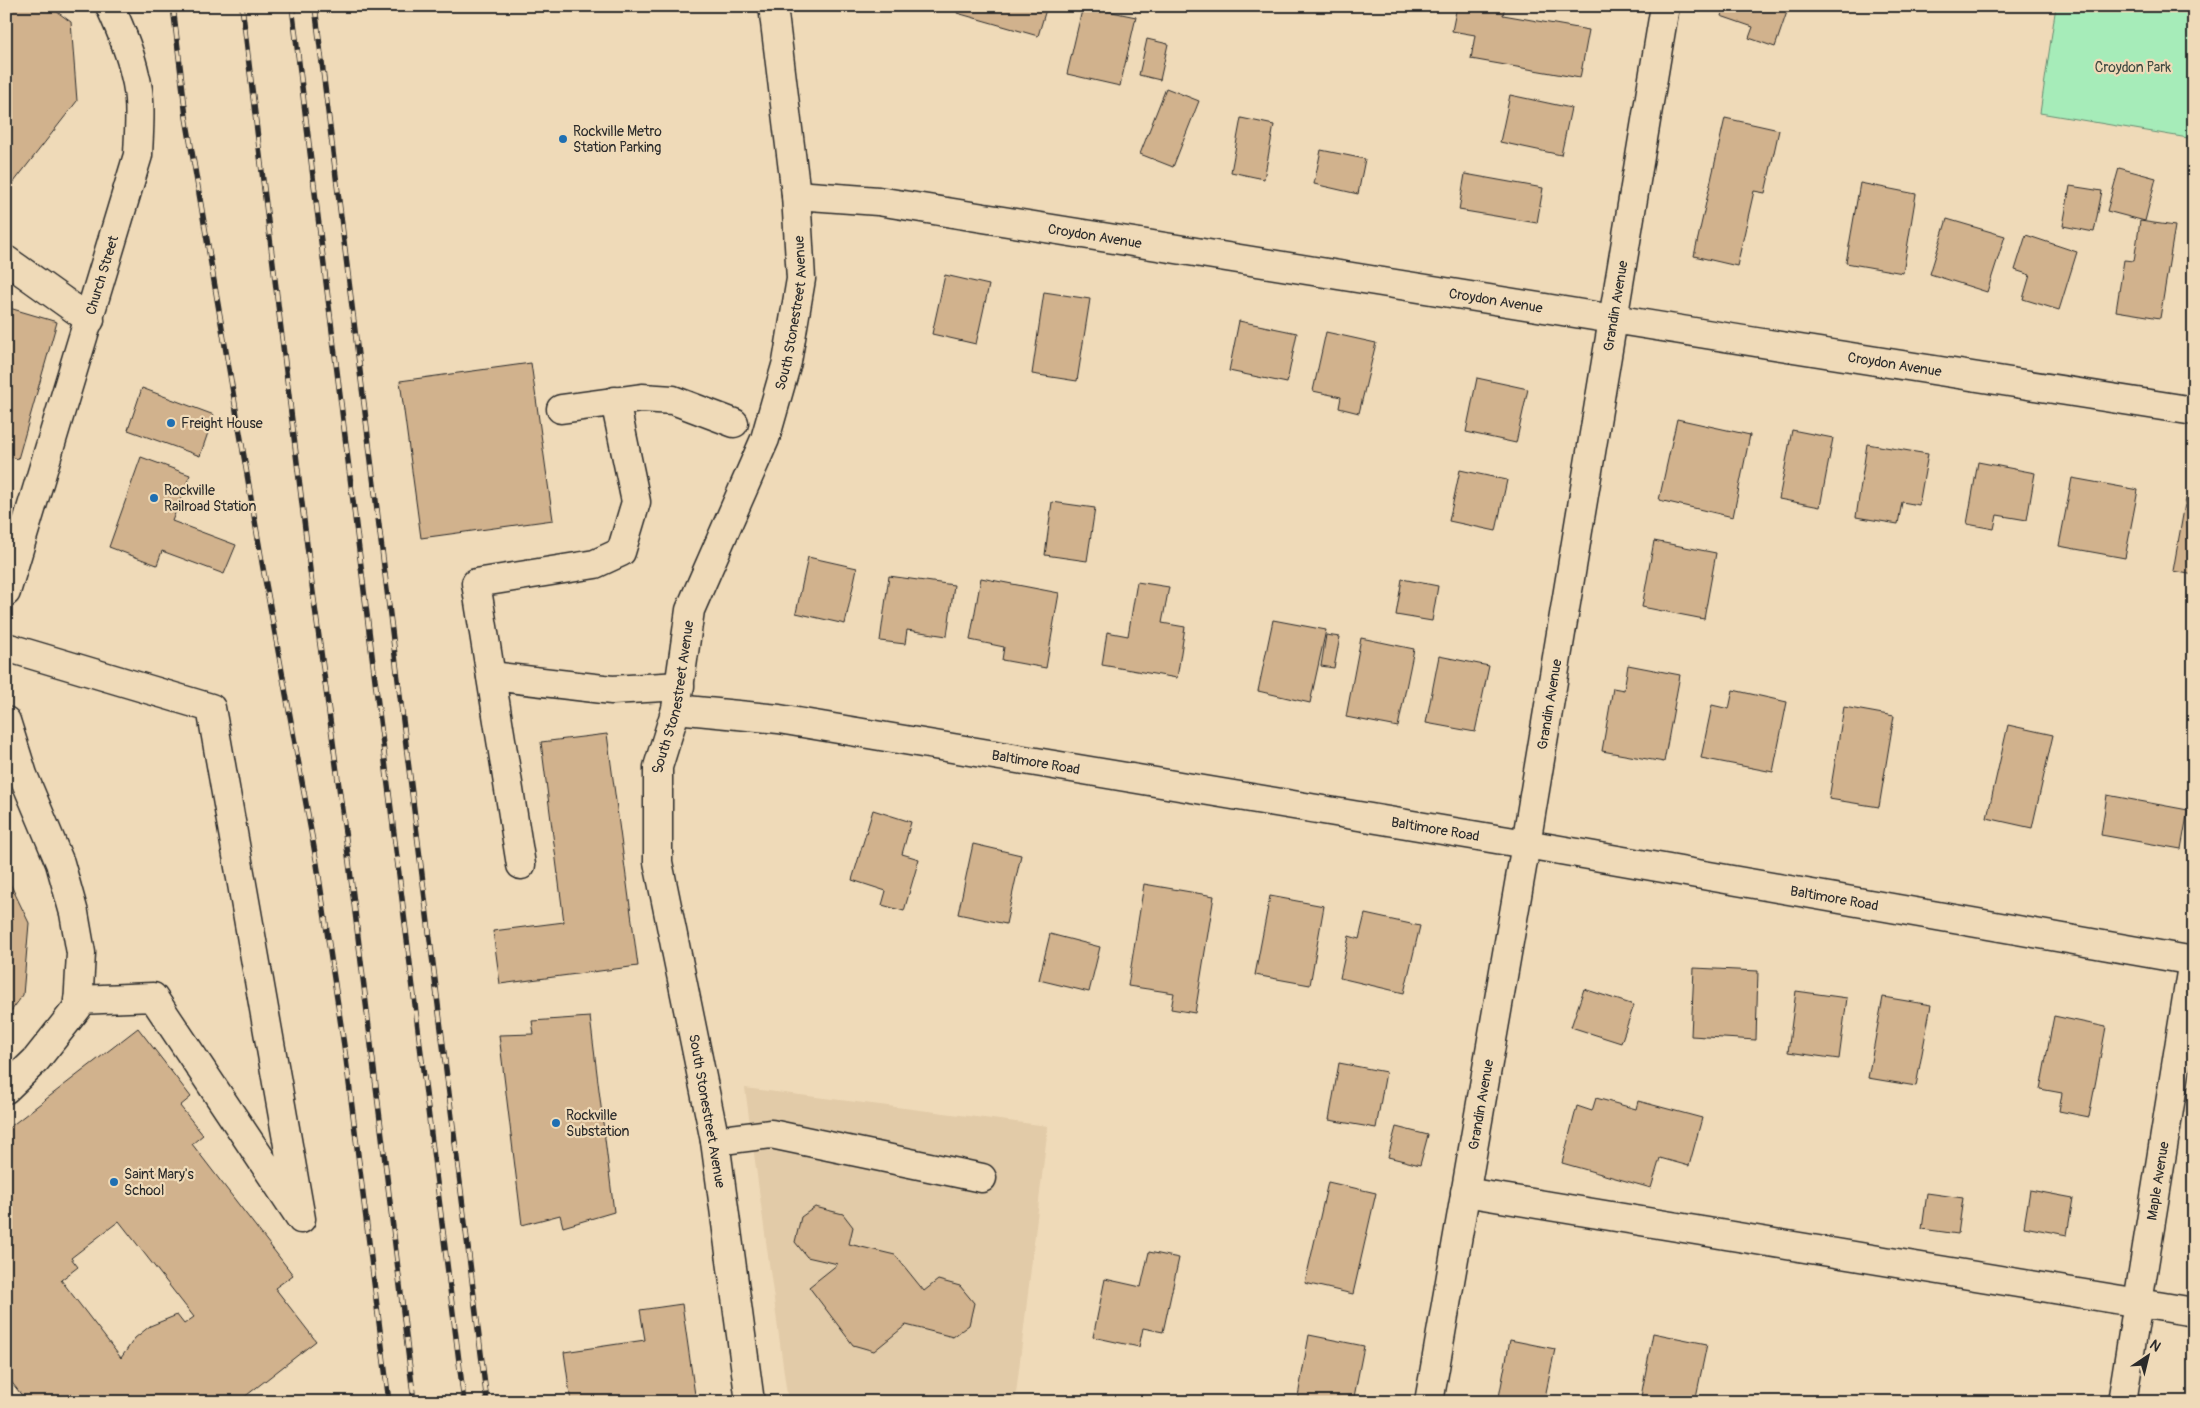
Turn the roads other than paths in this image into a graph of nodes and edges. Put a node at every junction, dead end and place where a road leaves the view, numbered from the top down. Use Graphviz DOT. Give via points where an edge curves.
graph roads {
  1 [pos="110,6"];
  2 [pos="773,6"];
  3 [pos="1665,6"];
  4 [pos="796,196"];
  5 [pos="6,260"];
  6 [pos="1612,318"];
  7 [pos="90,320"];
  8 [pos="615,401"];
  9 [pos="561,409"];
  10 [pos="2194,411"];
  11 [pos="734,423"];
  12 [pos="14,540"];
  13 [pos="6,592"];
  14 [pos="6,647"];
  15 [pos="491,676"];
  16 [pos="678,697"];
  17 [pos="6,721"];
  18 [pos="1526,844"];
  19 [pos="522,866"];
  20 [pos="2194,960"];
  21 [pos="78,1000"];
  22 [pos="6,1089"];
  23 [pos="715,1141"];
  24 [pos="982,1178"];
  25 [pos="1465,1192"];
  26 [pos="2138,1304"];
  27 [pos="2194,1312"];
  28 [pos="750,1402"];
  29 [pos="1429,1402"];
  30 [pos="2122,1402"];
  1 -- 7 [label="street, Church Street" via="136,76 138,155"];
  2 -- 4 [label="street, South Stonestreet Avenue"];
  3 -- 6 [label="street, Grandin Avenue"];
  4 -- 6 [label="street, Croydon Avenue" via="878,201"];
  4 -- 16 [label="street, South Stonestreet Avenue" via="801,279 787,362 765,439 690,610"];
  5 -- 7 [label="street"];
  6 -- 10 [label="street, Croydon Avenue"];
  6 -- 18 [label="street, Grandin Avenue"];
  7 -- 12 [label="street, Church Street"];
  8 -- 9 [label="street"];
  8 -- 11 [label="street" via="642,398 673,400"];
  8 -- 15 [label="street" via="636,502 621,552 595,564 476,582"];
  12 -- 13 [label="street, Church Street"];
  14 -- 21 [label="street" via="211,708 302,1219 153,997"];
  15 -- 16 [label="street, Baltimore Road"];
  15 -- 19 [label="street"];
  16 -- 18 [label="street, Baltimore Road" via="779,719"];
  16 -- 23 [label="street, South Stonestreet Avenue" via="658,767 658,862"];
  17 -- 21 [label="street" via="23,775 60,863 74,913 81,952"];
  18 -- 20 [label="street, Baltimore Road"];
  18 -- 25 [label="street, Grandin Avenue"];
  20 -- 26 [label="street, Maple Avenue"];
  21 -- 22 [label="street" via="78,1007 36,1060"];
  23 -- 24 [label="street" via="771,1134"];
  23 -- 28 [label="street, South Stonestreet Avenue"];
  25 -- 26 [label="street"];
  25 -- 29 [label="street, Grandin Avenue"];
  26 -- 27 [label="street"];
  26 -- 30 [label="street, Maple Avenue"];
}
